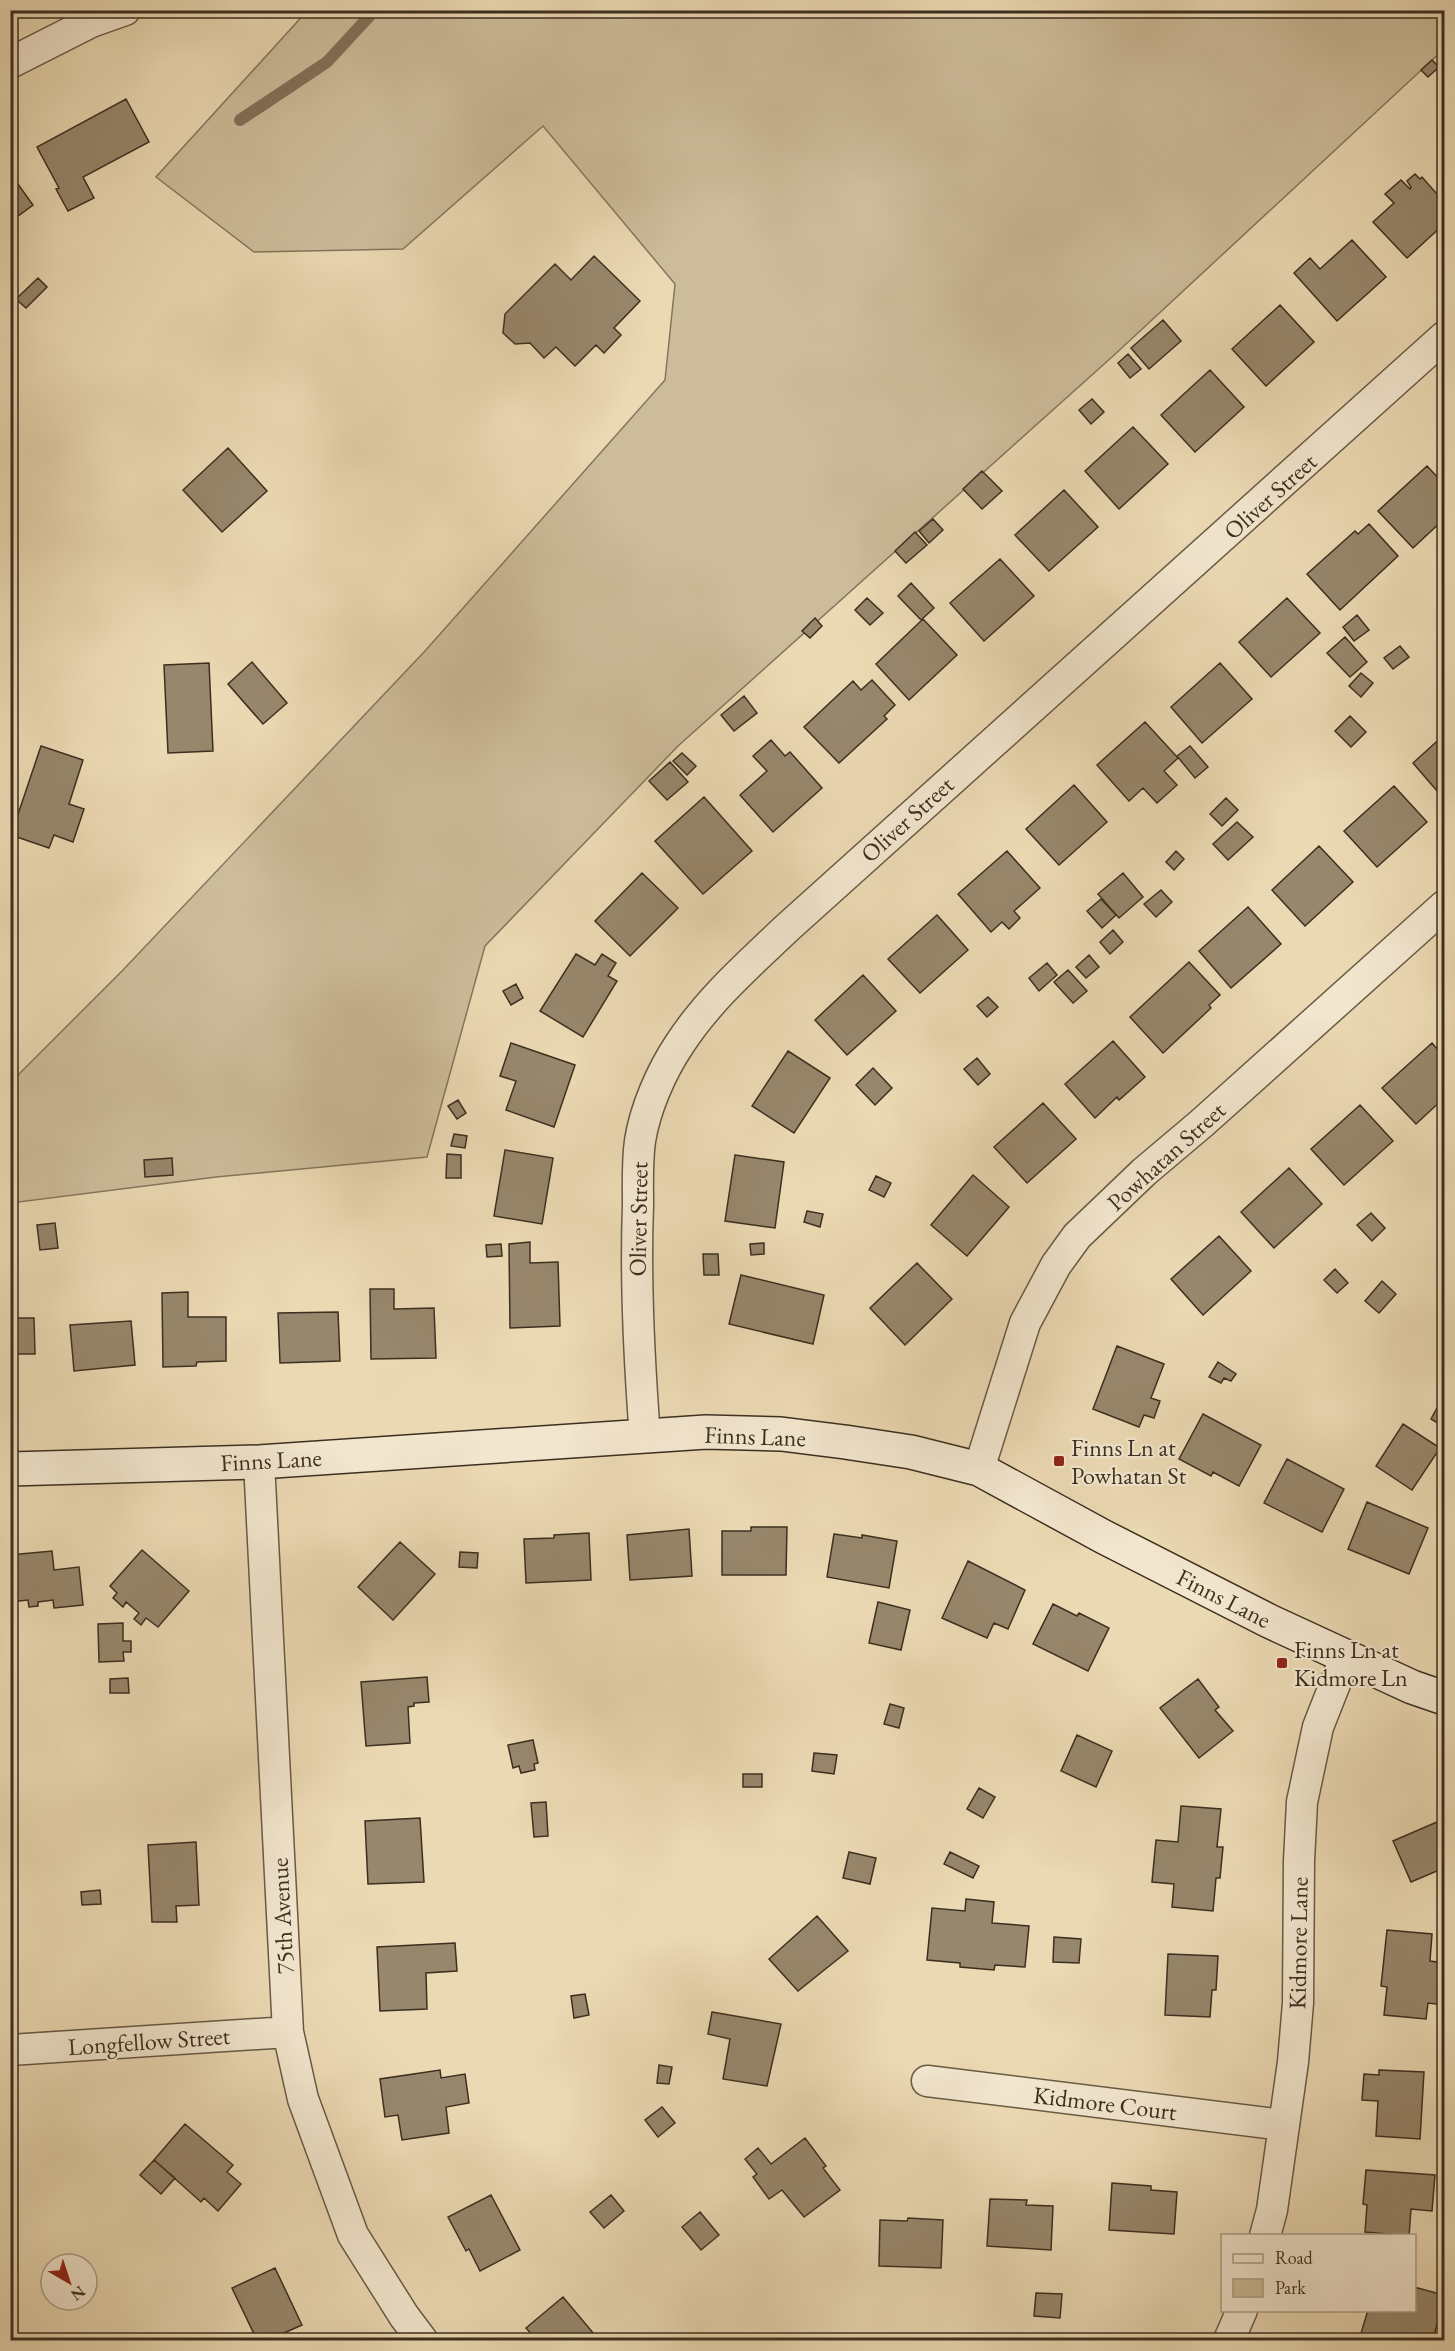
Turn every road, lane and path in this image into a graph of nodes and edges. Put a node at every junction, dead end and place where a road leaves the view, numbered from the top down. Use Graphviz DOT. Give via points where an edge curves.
graph roads {
  1 [pos="124,10"];
  2 [pos="10,63"];
  3 [pos="1444,337"];
  4 [pos="1444,906"];
  5 [pos="645,1437"];
  6 [pos="259,1462"];
  7 [pos="979,1468"];
  8 [pos="10,1469"];
  9 [pos="1346,1656"];
  10 [pos="1444,1698"];
  11 [pos="288,2032"];
  12 [pos="10,2050"];
  13 [pos="927,2081"];
  14 [pos="1284,2125"];
  15 [pos="1265,2234"];
  16 [pos="1241,2312"];
  17 [pos="423,2340"];
  18 [pos="1229,2340"];
  1 -- 2 [label="street" via="91,22"];
  3 -- 5 [label="street, Oliver Street" via="787,928 700,1015 654,1094 640,1141 638,1349"];
  4 -- 7 [label="street, Powhatan Street" via="1077,1236 1056,1265 1025,1323"];
  5 -- 6 [label="street, Finns Lane"];
  5 -- 7 [label="street, Finns Lane" via="706,1432 781,1434 911,1452"];
  6 -- 8 [label="street, Finns Lane"];
  6 -- 11 [label="street, 75th Avenue"];
  7 -- 9 [label="street, Finns Lane" via="1104,1537"];
  9 -- 10 [label="street, Finns Lane"];
  9 -- 14 [label="street, Kidmore Lane" via="1318,1727 1302,1802 1298,2003"];
  11 -- 12 [label="street, Longfellow Street"];
  11 -- 17 [label="street, 75th Avenue" via="303,2098 353,2235"];
  13 -- 14 [label="street, Kidmore Court"];
  14 -- 15 [label="street, Kidmore Lane"];
  16 -- 18 [label="street"];
}
